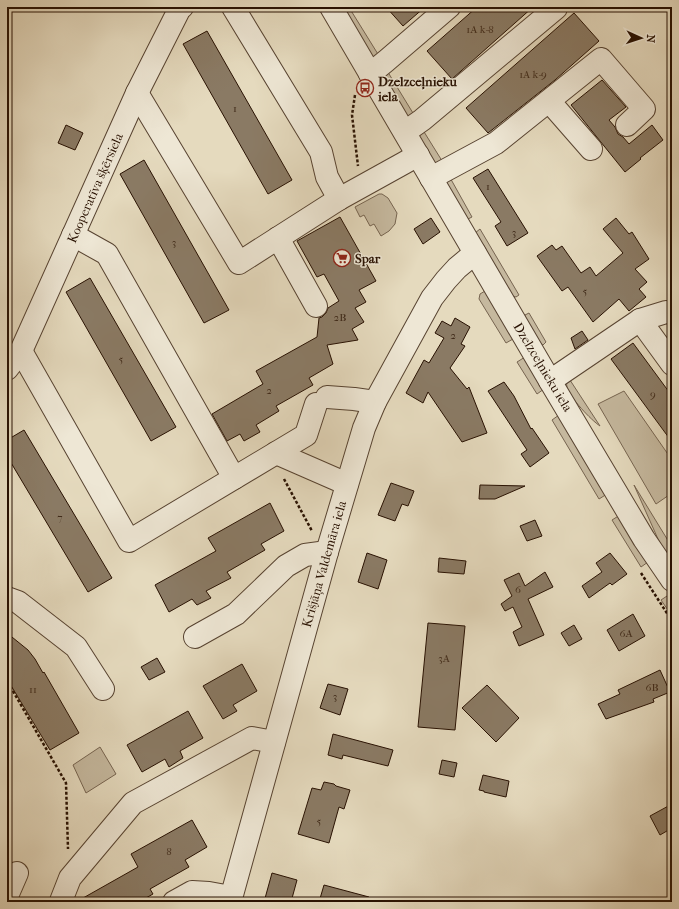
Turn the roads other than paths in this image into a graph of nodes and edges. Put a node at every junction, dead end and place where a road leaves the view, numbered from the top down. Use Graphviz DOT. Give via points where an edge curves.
graph roads {
  1 [pos="182,7"];
  2 [pos="233,7"];
  3 [pos="449,7"];
  4 [pos="556,8"];
  5 [pos="337,9"];
  6 [pos="370,74"];
  7 [pos="137,93"];
  8 [pos="549,100"];
  9 [pos="628,125"];
  10 [pos="405,132"];
  11 [pos="591,149"];
  12 [pos="418,155"];
  13 [pos="431,178"];
  14 [pos="339,199"];
  15 [pos="73,235"];
  16 [pos="278,238"];
  17 [pos="475,253"];
  18 [pos="316,306"];
  19 [pos="672,313"];
  20 [pos="640,320"];
  21 [pos="21,351"];
  22 [pos="672,364"];
  23 [pos="7,369"];
  24 [pos="550,380"];
  25 [pos="375,402"];
  26 [pos="276,453"];
  27 [pos="234,478"];
  28 [pos="347,484"];
  29 [pos="328,552"];
  30 [pos="672,580"];
  31 [pos="7,598"];
  32 [pos="194,637"];
  33 [pos="103,689"];
  34 [pos="274,742"];
  35 [pos="17,873"];
  36 [pos="7,896"];
  37 [pos="230,900"];
  38 [pos="61,902"];
  39 [pos="174,902"];
  1 -- 7 [label="street, Kooperatīva šķērsiela"];
  2 -- 14 [label="street" via="321,152 327,177"];
  3 -- 6 [label="street"];
  4 -- 10 [label="street"];
  5 -- 6 [label="street, Dzelzceļnieku iela"];
  6 -- 10 [label="street, Dzelzceļnieku iela"];
  7 -- 15 [label="street, Kooperatīva šķērsiela"];
  7 -- 16 [label="street" via="239,263"];
  8 -- 9 [label="street" via="601,59 644,109"];
  8 -- 11 [label="street"];
  8 -- 13 [label="street" via="496,143"];
  10 -- 12 [label="street, Dzelzceļnieku iela"];
  12 -- 13 [label="street, Dzelzceļnieku iela"];
  12 -- 14 [label="street"];
  13 -- 17 [label="street, Dzelzceļnieku iela"];
  14 -- 16 [label="street"];
  15 -- 21 [label="street, Kooperatīva šķērsiela"];
  15 -- 27 [label="street" via="107,254"];
  16 -- 18 [label="street"];
  17 -- 24 [label="street, Dzelzceļnieku iela"];
  17 -- 25 [label="street, Krišjāņa Valdemāra iela" via="457,268 432,298"];
  19 -- 20 [label="street" via="666,312"];
  20 -- 22 [label="street"];
  20 -- 24 [label="street"];
  21 -- 23 [label="street, Kooperatīva šķērsiela"];
  21 -- 27 [label="street" via="129,541"];
  24 -- 30 [label="street, Dzelzceļnieku iela" via="644,539"];
  25 -- 26 [label="street" via="354,399 321,401 306,435"];
  25 -- 28 [label="street, Krišjāņa Valdemāra iela" via="364,428"];
  26 -- 27 [label="street"];
  26 -- 28 [label="street"];
  28 -- 29 [label="street, Krišjāņa Valdemāra iela"];
  29 -- 32 [label="street" via="305,555 286,566 236,614"];
  29 -- 34 [label="street, Krišjāņa Valdemāra iela"];
  31 -- 33 [label="street" via="18,602 76,647"];
  34 -- 37 [label="street, Krišjāņa Valdemāra iela"];
  34 -- 38 [label="street" via="252,738 133,803 70,878"];
  35 -- 36 [label="street"];
  37 -- 39 [label="street" via="209,893 192,892"];
}
